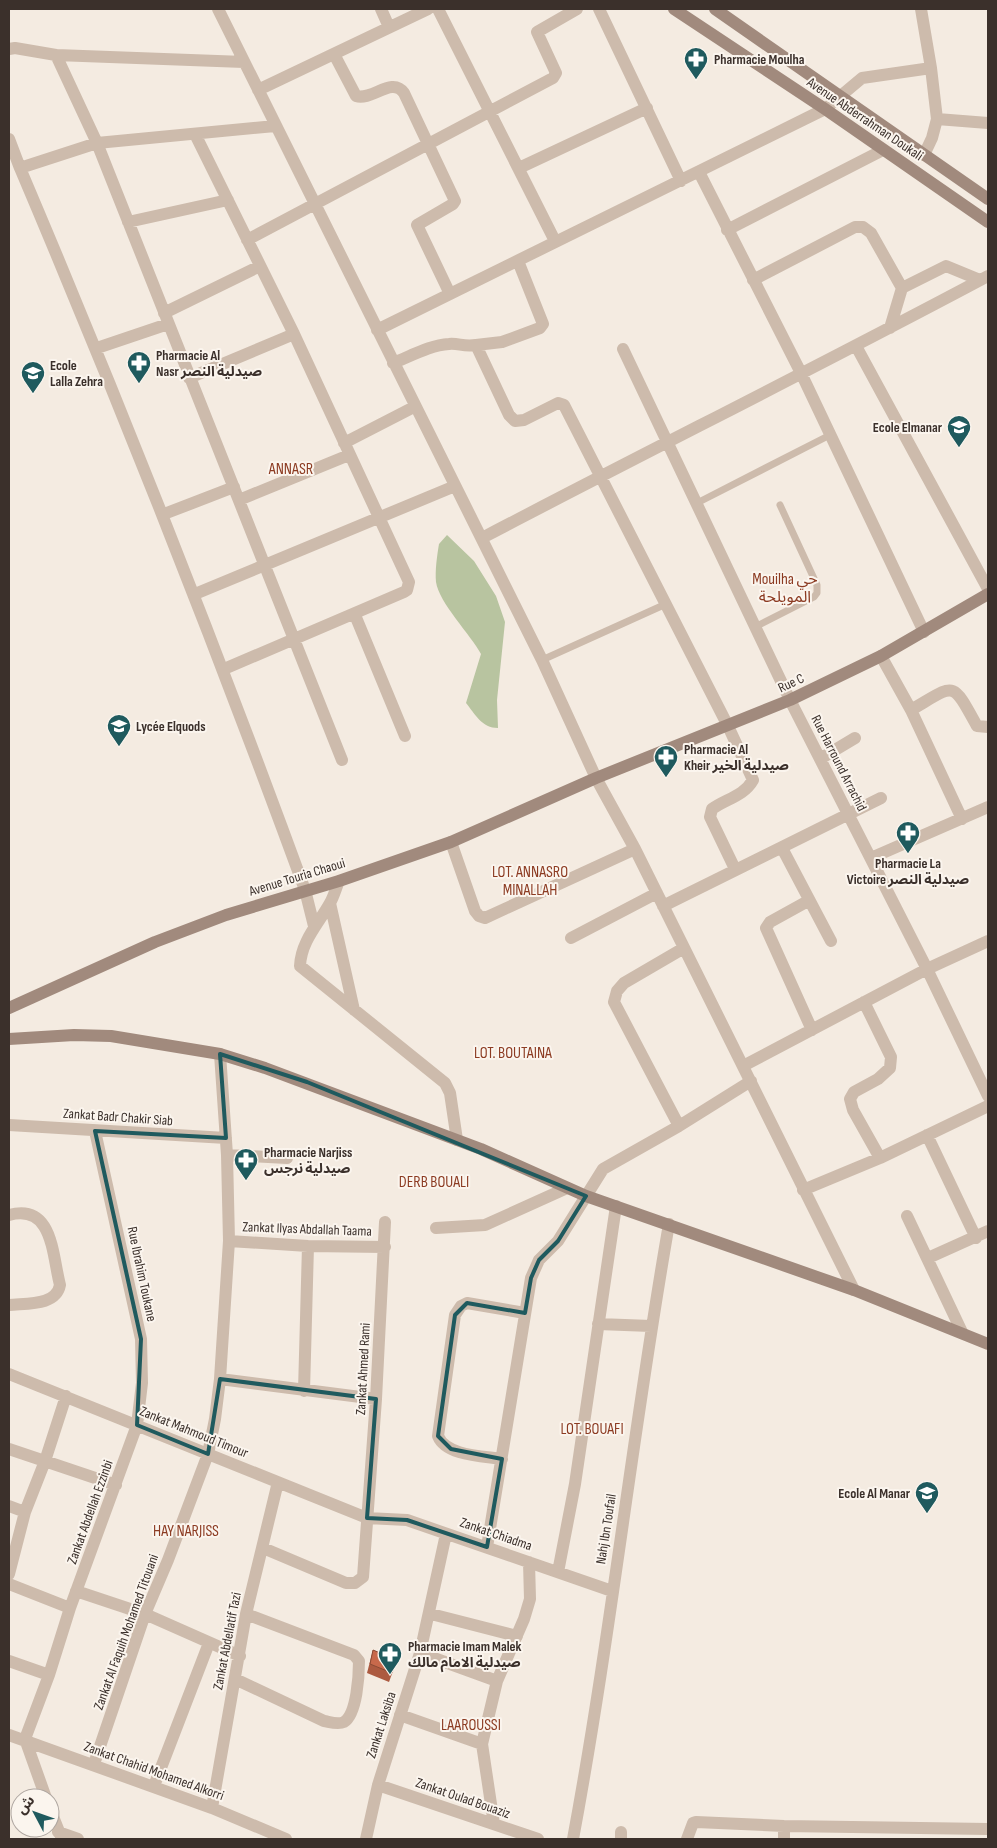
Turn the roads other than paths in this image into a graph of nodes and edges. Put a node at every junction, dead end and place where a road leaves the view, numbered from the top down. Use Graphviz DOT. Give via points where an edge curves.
graph roads {
  1 [pos="218,9"];
  2 [pos="381,9"];
  3 [pos="428,9"];
  4 [pos="438,9"];
  5 [pos="577,9"];
  6 [pos="599,9"];
  7 [pos="674,9"];
  8 [pos="715,9"];
  9 [pos="921,9"];
  10 [pos="389,27"];
  11 [pos="9,49"];
  12 [pos="334,54"];
  13 [pos="56,55"];
  14 [pos="244,62"];
  15 [pos="931,68"];
  16 [pos="258,90"];
  17 [pos="840,96"];
  18 [pos="647,108"];
  19 [pos="824,109"];
  20 [pos="489,110"];
  21 [pos="937,119"];
  22 [pos="988,123"];
  23 [pos="275,126"];
  24 [pos="195,134"];
  25 [pos="9,139"];
  26 [pos="97,143"];
  27 [pos="428,143"];
  28 [pos="883,150"];
  29 [pos="924,155"];
  30 [pos="14,166"];
  31 [pos="519,168"];
  32 [pos="699,172"];
  33 [pos="681,181"];
  34 [pos="988,198"];
  35 [pos="228,200"];
  36 [pos="315,205"];
  37 [pos="128,222"];
  38 [pos="988,222"];
  39 [pos="727,230"];
  40 [pos="247,240"];
  41 [pos="555,241"];
  42 [pos="518,261"];
  43 [pos="260,266"];
  44 [pos="984,278"];
  45 [pos="753,280"];
  46 [pos="902,288"];
  47 [pos="450,294"];
  48 [pos="166,319"];
  49 [pos="890,328"];
  50 [pos="377,330"];
  51 [pos="294,334"];
  52 [pos="476,345"];
  53 [pos="856,346"];
  54 [pos="97,348"];
  55 [pos="623,349"];
  56 [pos="393,363"];
  57 [pos="801,373"];
  58 [pos="189,378"];
  59 [pos="414,407"];
  60 [pos="830,435"];
  61 [pos="668,442"];
  62 [pos="347,449"];
  63 [pos="601,476"];
  64 [pos="234,486"];
  65 [pos="455,486"];
  66 [pos="239,500"];
  67 [pos="697,503"];
  68 [pos="780,505"];
  69 [pos="164,514"];
  70 [pos="379,519"];
  71 [pos="482,538"];
  72 [pos="265,566"];
  73 [pos="988,589"];
  74 [pos="195,594"];
  75 [pos="988,594"];
  76 [pos="666,604"];
  77 [pos="355,614"];
  78 [pos="756,627"];
  79 [pos="924,632"];
  80 [pos="294,640"];
  81 [pos="881,656"];
  82 [pos="542,660"];
  83 [pos="224,669"];
  84 [pos="790,700"];
  85 [pos="911,710"];
  86 [pos="728,726"];
  87 [pos="988,727"];
  88 [pos="405,736"];
  89 [pos="855,738"];
  90 [pos="820,759"];
  91 [pos="342,760"];
  92 [pos="596,778"];
  93 [pos="881,798"];
  94 [pos="988,807"];
  95 [pos="848,814"];
  96 [pos="962,819"];
  97 [pos="451,842"];
  98 [pos="782,848"];
  99 [pos="635,849"];
  100 [pos="871,858"];
  101 [pos="735,869"];
  102 [pos="339,881"];
  103 [pos="305,890"];
  104 [pos="657,893"];
  105 [pos="808,900"];
  106 [pos="330,903"];
  107 [pos="663,906"];
  108 [pos="314,926"];
  109 [pos="571,938"];
  110 [pos="831,941"];
  111 [pos="988,941"];
  112 [pos="684,948"];
  113 [pos="927,969"];
  114 [pos="864,1002"];
  115 [pos="9,1008"];
  116 [pos="354,1010"];
  117 [pos="812,1030"];
  118 [pos="9,1040"];
  119 [pos="220,1054"];
  120 [pos="743,1066"];
  121 [pos="750,1081"];
  122 [pos="987,1088"];
  123 [pos="988,1106"];
  124 [pos="9,1125"];
  125 [pos="679,1126"];
  126 [pos="95,1131"];
  127 [pos="927,1135"];
  128 [pos="226,1138"];
  129 [pos="457,1140"];
  130 [pos="227,1155"];
  131 [pos="287,1158"];
  132 [pos="880,1158"];
  133 [pos="567,1188"];
  134 [pos="803,1190"];
  135 [pos="586,1196"];
  136 [pos="616,1206"];
  137 [pos="9,1215"];
  138 [pos="907,1216"];
  139 [pos="385,1222"];
  140 [pos="669,1224"];
  141 [pos="436,1228"];
  142 [pos="988,1231"];
  143 [pos="976,1238"];
  144 [pos="229,1241"];
  145 [pos="308,1246"];
  146 [pos="385,1247"];
  147 [pos="928,1258"];
  148 [pos="854,1290"];
  149 [pos="9,1305"];
  150 [pos="525,1313"];
  151 [pos="598,1324"];
  152 [pos="652,1326"];
  153 [pos="962,1332"];
  154 [pos="988,1344"];
  155 [pos="9,1374"];
  156 [pos="220,1379"];
  157 [pos="304,1391"];
  158 [pos="66,1396"];
  159 [pos="376,1399"];
  160 [pos="137,1425"];
  161 [pos="9,1449"];
  162 [pos="208,1454"];
  163 [pos="502,1459"];
  164 [pos="45,1461"];
  165 [pos="278,1482"];
  166 [pos="116,1485"];
  167 [pos="9,1506"];
  168 [pos="25,1512"];
  169 [pos="367,1518"];
  170 [pos="446,1534"];
  171 [pos="487,1547"];
  172 [pos="263,1548"];
  173 [pos="529,1562"];
  174 [pos="558,1572"];
  175 [pos="9,1574"];
  176 [pos="9,1584"];
  177 [pos="76,1591"];
  178 [pos="612,1592"];
  179 [pos="70,1608"];
  180 [pos="145,1614"];
  181 [pos="246,1614"];
  182 [pos="431,1614"];
  183 [pos="517,1636"];
  184 [pos="209,1643"];
  185 [pos="420,1653"];
  186 [pos="240,1656"];
  187 [pos="9,1661"];
  188 [pos="49,1674"];
  189 [pos="235,1679"];
  190 [pos="497,1681"];
  191 [pos="400,1716"];
  192 [pos="9,1735"];
  193 [pos="25,1739"];
  194 [pos="482,1744"];
  195 [pos="94,1764"];
  196 [pos="378,1785"];
  197 [pos="154,1786"];
  198 [pos="42,1788"];
  199 [pos="212,1808"];
  200 [pos="494,1824"];
  201 [pos="988,1829"];
  202 [pos="784,1833"];
  203 [pos="60,1836"];
  204 [pos="78,1839"];
  205 [pos="286,1839"];
  206 [pos="366,1839"];
  207 [pos="538,1839"];
  208 [pos="573,1839"];
  209 [pos="687,1839"];
  1 -- 14 [label="street"];
  2 -- 10 [label="street"];
  3 -- 10 [label="street"];
  4 -- 20 [label="street"];
  5 -- 20 [label="street" via="537,32 556,73 554,77"];
  6 -- 18 [label="street"];
  7 -- 19 [label="street, Avenue Abderrahman Doukali"];
  8 -- 17 [label="street, Avenue Abderrahman Doukali"];
  9 -- 15 [label="street"];
  10 -- 12 [label="street"];
  11 -- 13 [label="street"];
  12 -- 16 [label="street"];
  12 -- 27 [label="street" via="356,96 365,97 393,86 402,89"];
  13 -- 14 [label="street"];
  13 -- 26 [label="street"];
  14 -- 16 [label="street"];
  15 -- 17 [label="street" via="862,78"];
  15 -- 21 [label="street"];
  16 -- 23 [label="street"];
  17 -- 19 [label="street"];
  17 -- 29 [label="street, Avenue Abderrahman Doukali"];
  18 -- 31 [label="street"];
  18 -- 33 [label="street"];
  19 -- 28 [label="street, Avenue Abderrahman Doukali"];
  19 -- 32 [label="street"];
  20 -- 27 [label="street"];
  20 -- 31 [label="street"];
  21 -- 22 [label="street"];
  21 -- 29 [label="street"];
  23 -- 24 [label="street"];
  23 -- 36 [label="street"];
  24 -- 26 [label="street"];
  24 -- 35 [label="street"];
  25 -- 30 [label="street"];
  26 -- 30 [label="street"];
  26 -- 37 [label="street"];
  27 -- 36 [label="street"];
  27 -- 47 [label="street" via="454,203 417,225"];
  28 -- 38 [label="street, Avenue Abderrahman Doukali"];
  28 -- 39 [label="street"];
  29 -- 34 [label="street, Avenue Abderrahman Doukali"];
  30 -- 54 [label="street"];
  31 -- 41 [label="street"];
  32 -- 33 [label="street"];
  32 -- 39 [label="street"];
  33 -- 41 [label="street"];
  35 -- 37 [label="street"];
  35 -- 40 [label="street"];
  36 -- 40 [label="street"];
  36 -- 50 [label="street"];
  37 -- 48 [label="street"];
  39 -- 45 [label="street"];
  40 -- 43 [label="street"];
  41 -- 42 [label="street"];
  42 -- 47 [label="street"];
  42 -- 52 [label="street" via="543,324 502,342"];
  43 -- 48 [label="street"];
  43 -- 51 [label="street"];
  44 -- 46 [label="street" via="946,266"];
  44 -- 49 [label="street"];
  45 -- 46 [label="street" via="855,227 863,227 871,233"];
  45 -- 57 [label="street"];
  46 -- 49 [label="street"];
  47 -- 50 [label="street"];
  48 -- 54 [label="street"];
  48 -- 58 [label="street"];
  49 -- 53 [label="street"];
  50 -- 56 [label="street"];
  51 -- 58 [label="street"];
  51 -- 62 [label="street"];
  52 -- 56 [label="street" via="464,347 451,343"];
  52 -- 63 [label="street" via="511,418 524,420 558,402 564,405"];
  53 -- 57 [label="street"];
  53 -- 73 [label="street"];
  54 -- 69 [label="street"];
  55 -- 61 [label="street, Rue Harround Arrachid"];
  56 -- 59 [label="street"];
  57 -- 60 [label="street"];
  57 -- 61 [label="street"];
  58 -- 64 [label="street"];
  59 -- 62 [label="street"];
  59 -- 65 [label="street"];
  60 -- 67 [label="lane"];
  60 -- 79 [label="street"];
  61 -- 63 [label="street"];
  61 -- 67 [label="street, Rue Harround Arrachid"];
  62 -- 66 [label="street"];
  62 -- 70 [label="street"];
  63 -- 71 [label="street"];
  63 -- 76 [label="street"];
  64 -- 66 [label="street"];
  64 -- 69 [label="street"];
  65 -- 70 [label="street"];
  65 -- 71 [label="street"];
  66 -- 72 [label="street"];
  67 -- 78 [label="street, Rue Harround Arrachid"];
  68 -- 78 [label="lane" via="817,585 817,593"];
  69 -- 74 [label="street"];
  70 -- 72 [label="street"];
  70 -- 77 [label="street" via="409,586 404,592"];
  71 -- 82 [label="street"];
  72 -- 74 [label="street"];
  72 -- 80 [label="street"];
  74 -- 83 [label="street"];
  75 -- 79 [label="street, Rue C"];
  76 -- 82 [label="lane"];
  76 -- 86 [label="street"];
  77 -- 80 [label="street"];
  77 -- 88 [label="street"];
  78 -- 84 [label="street, Rue Harround Arrachid"];
  79 -- 81 [label="street, Rue C"];
  80 -- 83 [label="street"];
  80 -- 91 [label="street"];
  81 -- 84 [label="street, Rue C"];
  81 -- 85 [label="street"];
  82 -- 92 [label="street"];
  83 -- 103 [label="street"];
  84 -- 86 [label="street, Rue C"];
  84 -- 90 [label="street, Rue Harround Arrachid"];
  85 -- 87 [label="street" via="946,690 953,690 959,694 978,726"];
  85 -- 96 [label="street"];
  86 -- 92 [label="street, Rue C"];
  86 -- 101 [label="street" via="753,780 742,793 712,810 710,817"];
  89 -- 90 [label="street"];
  90 -- 95 [label="street, Rue Harround Arrachid"];
  92 -- 97 [label="street, Avenue Touria Chaoui"];
  92 -- 99 [label="street"];
  93 -- 95 [label="street"];
  94 -- 96 [label="street"];
  95 -- 98 [label="street"];
  95 -- 100 [label="street, Rue Harround Arrachid"];
  96 -- 100 [label="street"];
  97 -- 99 [label="street" via="475,911 485,918"];
  97 -- 102 [label="street, Avenue Touria Chaoui"];
  98 -- 101 [label="street"];
  98 -- 105 [label="street"];
  99 -- 104 [label="street"];
  100 -- 113 [label="street, Rue Harround Arrachid"];
  101 -- 107 [label="street"];
  102 -- 103 [label="street, Avenue Touria Chaoui"];
  102 -- 106 [label="street"];
  103 -- 108 [label="street"];
  103 -- 115 [label="street, Avenue Touria Chaoui" via="154,942"];
  104 -- 107 [label="street"];
  104 -- 109 [label="street"];
  105 -- 110 [label="street"];
  105 -- 117 [label="street" via="770,922 766,928"];
  106 -- 108 [label="street"];
  106 -- 116 [label="street"];
  107 -- 112 [label="street"];
  108 -- 116 [label="street" via="300,956 300,966"];
  111 -- 113 [label="street"];
  112 -- 120 [label="street"];
  112 -- 125 [label="street" via="624,984 617,991 614,1002"];
  113 -- 114 [label="street"];
  113 -- 122 [label="street, Rue Harround Arrachid"];
  114 -- 117 [label="street"];
  114 -- 132 [label="street" via="891,1057 890,1068 854,1092 850,1099"];
  116 -- 129 [label="street" via="445,1083 450,1093"];
  117 -- 120 [label="street"];
  118 -- 119 [label="street" via="112,1036"];
  119 -- 128 [label="street, Zankat Al Faquih Mohamed Titouani"];
  119 -- 129 [label="street" via="290,1076"];
  120 -- 121 [label="street"];
  121 -- 125 [label="street"];
  121 -- 134 [label="street"];
  123 -- 127 [label="street"];
  124 -- 126 [label="street, Zankat Badr Chakir Siab"];
  125 -- 135 [label="street" via="604,1169"];
  126 -- 128 [label="street, Zankat Badr Chakir Siab"];
  126 -- 160 [label="street, Rue Ibrahim Toukane" via="142,1340"];
  127 -- 132 [label="street"];
  127 -- 143 [label="street"];
  128 -- 130 [label="street, Zankat Al Faquih Mohamed Titouani"];
  129 -- 133 [label="street"];
  130 -- 131 [label="street"];
  130 -- 144 [label="street, Zankat Al Faquih Mohamed Titouani"];
  132 -- 134 [label="street"];
  133 -- 135 [label="street"];
  133 -- 141 [label="street" via="486,1225"];
  134 -- 148 [label="street"];
  135 -- 136 [label="street"];
  135 -- 150 [label="street" via="558,1241 539,1260 531,1278"];
  136 -- 140 [label="street"];
  136 -- 151 [label="street"];
  137 -- 149 [label="street" via="29,1212 45,1224 60,1285 52,1300"];
  138 -- 147 [label="street"];
  139 -- 146 [label="street, Zankat Ahmed Rami"];
  140 -- 148 [label="street"];
  140 -- 152 [label="street, Nahj Ibn Toufail"];
  142 -- 143 [label="street"];
  143 -- 147 [label="street"];
  144 -- 145 [label="street, Zankat Ilyas Abdallah Taama"];
  144 -- 156 [label="street, Zankat Al Faquih Mohamed Titouani"];
  145 -- 146 [label="street, Zankat Ilyas Abdallah Taama"];
  145 -- 157 [label="street"];
  146 -- 159 [label="street, Zankat Ahmed Rami"];
  147 -- 153 [label="street"];
  148 -- 153 [label="street"];
  150 -- 163 [label="street"];
  150 -- 163 [label="street" via="467,1303 456,1315 438,1436 450,1449"];
  151 -- 152 [label="street"];
  151 -- 174 [label="street"];
  152 -- 178 [label="street, Nahj Ibn Toufail"];
  153 -- 154 [label="street"];
  155 -- 158 [label="street, Zankat Mahmoud Timour"];
  156 -- 157 [label="street"];
  156 -- 162 [label="street, Zankat Al Faquih Mohamed Titouani"];
  157 -- 159 [label="street"];
  158 -- 160 [label="street, Zankat Mahmoud Timour"];
  158 -- 164 [label="street"];
  159 -- 169 [label="street, Zankat Ahmed Rami"];
  160 -- 162 [label="street, Zankat Mahmoud Timour"];
  160 -- 166 [label="street, Zankat Abdellah Ezzinbi"];
  161 -- 164 [label="street"];
  162 -- 165 [label="street, Zankat Mahmoud Timour"];
  162 -- 180 [label="street, Zankat Al Faquih Mohamed Titouani"];
  163 -- 171 [label="street"];
  164 -- 166 [label="street"];
  164 -- 168 [label="street"];
  165 -- 169 [label="street, Zankat Mahmoud Timour"];
  165 -- 172 [label="street, Zankat Abdellatif Tazi"];
  166 -- 177 [label="street, Zankat Abdellah Ezzinbi"];
  167 -- 168 [label="street"];
  168 -- 175 [label="street"];
  169 -- 170 [label="street, Zankat Chiadma" via="408,1520"];
  169 -- 172 [label="street, Zankat Ahmed Rami" via="363,1577 355,1583"];
  170 -- 171 [label="street, Zankat Chiadma"];
  170 -- 182 [label="street, Zankat Laksiba"];
  171 -- 173 [label="street, Zankat Chiadma"];
  172 -- 181 [label="street, Zankat Abdellatif Tazi"];
  173 -- 174 [label="street, Zankat Chiadma"];
  173 -- 183 [label="street" via="530,1599"];
  174 -- 178 [label="street, Zankat Chiadma"];
  176 -- 179 [label="street"];
  177 -- 179 [label="street, Zankat Abdellah Ezzinbi"];
  177 -- 180 [label="street"];
  178 -- 208 [label="street, Nahj Ibn Toufail" via="591,1744"];
  179 -- 188 [label="street, Zankat Abdellah Ezzinbi"];
  180 -- 184 [label="street"];
  180 -- 195 [label="street, Zankat Al Faquih Mohamed Titouani"];
  181 -- 186 [label="street, Zankat Abdellatif Tazi"];
  181 -- 189 [label="street" via="354,1654 360,1662 358,1687 350,1714 338,1724 318,1718"];
  182 -- 183 [label="street"];
  182 -- 185 [label="street, Zankat Laksiba"];
  183 -- 190 [label="street"];
  184 -- 186 [label="street"];
  184 -- 197 [label="street"];
  185 -- 190 [label="street"];
  185 -- 191 [label="street, Zankat Laksiba"];
  186 -- 189 [label="street, Zankat Abdellatif Tazi"];
  187 -- 188 [label="street"];
  188 -- 193 [label="street, Zankat Abdellah Ezzinbi"];
  189 -- 199 [label="street, Zankat Abdellatif Tazi"];
  190 -- 194 [label="street"];
  191 -- 194 [label="street"];
  191 -- 196 [label="street, Zankat Laksiba"];
  192 -- 193 [label="street, Zankat Chahid Mohamed Alkorri"];
  193 -- 195 [label="street, Zankat Chahid Mohamed Alkorri"];
  193 -- 198 [label="street"];
  194 -- 200 [label="street"];
  195 -- 197 [label="street, Zankat Chahid Mohamed Alkorri"];
  196 -- 200 [label="street, Zankat Oulad Bouaziz"];
  196 -- 206 [label="street, Zankat Laksiba"];
  197 -- 199 [label="street, Zankat Chahid Mohamed Alkorri"];
  199 -- 205 [label="street, Zankat Chahid Mohamed Alkorri"];
  200 -- 207 [label="street, Zankat Oulad Bouaziz"];
  201 -- 202 [label="street"];
  202 -- 209 [label="street" via="696,1822"];
  203 -- 204 [label="street"];
}
